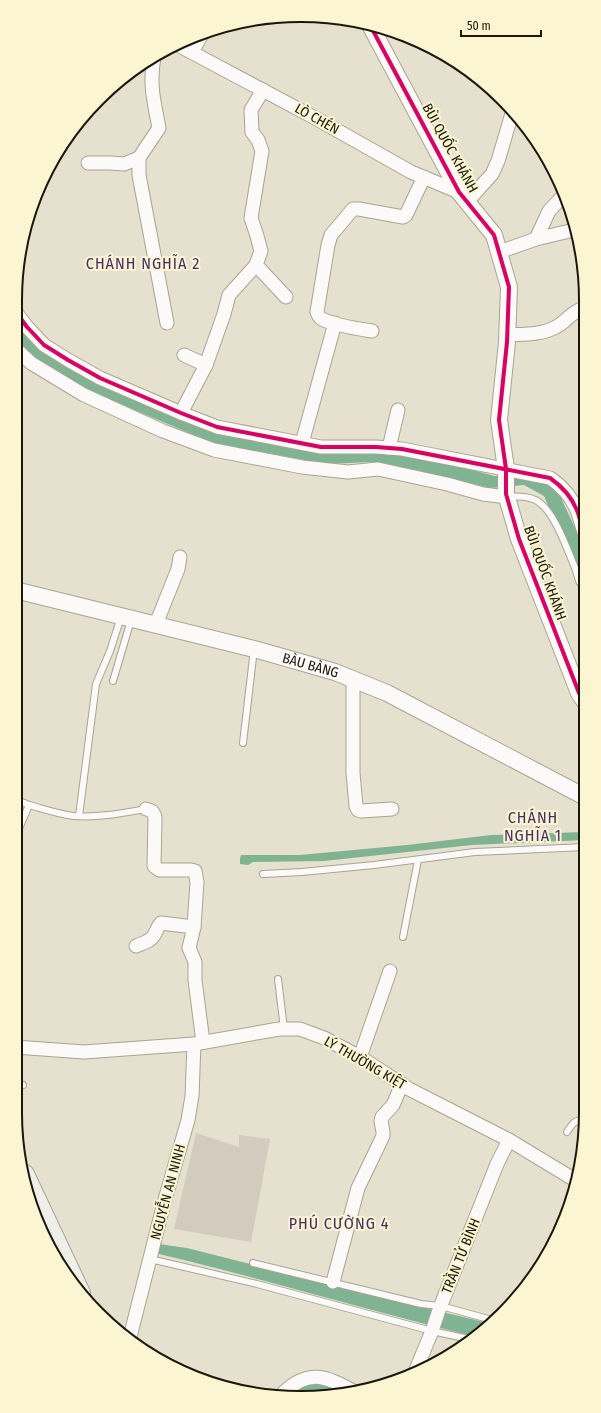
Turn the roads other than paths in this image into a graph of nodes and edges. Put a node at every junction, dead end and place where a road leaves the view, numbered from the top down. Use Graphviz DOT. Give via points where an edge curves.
graph roads {
  1 [pos="373,31"];
  2 [pos="198,42"];
  3 [pos="184,48"];
  4 [pos="192,52"];
  5 [pos="153,64"];
  6 [pos="262,90"];
  7 [pos="511,118"];
  8 [pos="139,158"];
  9 [pos="88,163"];
  10 [pos="424,177"];
  11 [pos="463,197"];
  12 [pos="560,199"];
  13 [pos="571,231"];
  14 [pos="536,240"];
  15 [pos="499,252"];
  16 [pos="256,264"];
  17 [pos="286,297"];
  18 [pos="579,311"];
  19 [pos="22,320"];
  20 [pos="168,323"];
  21 [pos="335,323"];
  22 [pos="372,331"];
  23 [pos="507,335"];
  24 [pos="22,355"];
  25 [pos="184,355"];
  26 [pos="206,365"];
  27 [pos="398,410"];
  28 [pos="181,413"];
  29 [pos="302,443"];
  30 [pos="389,448"];
  31 [pos="506,471"];
  32 [pos="507,495"];
  33 [pos="579,516"];
  34 [pos="180,557"];
  35 [pos="579,581"];
  36 [pos="22,592"];
  37 [pos="126,617"];
  38 [pos="156,624"];
  39 [pos="254,649"];
  40 [pos="353,679"];
  41 [pos="113,681"];
  42 [pos="579,693"];
  43 [pos="243,743"];
  44 [pos="579,794"];
  45 [pos="22,802"];
  46 [pos="28,805"];
  47 [pos="146,809"];
  48 [pos="392,809"];
  49 [pos="79,816"];
  50 [pos="22,821"];
  51 [pos="579,847"];
  52 [pos="418,860"];
  53 [pos="264,874"];
  54 [pos="194,926"];
  55 [pos="403,937"];
  56 [pos="136,946"];
  57 [pos="390,971"];
  58 [pos="278,979"];
  59 [pos="284,1029"];
  60 [pos="199,1043"];
  61 [pos="22,1047"];
  62 [pos="360,1057"];
  63 [pos="402,1084"];
  64 [pos="579,1120"];
  65 [pos="567,1132"];
  66 [pos="509,1140"];
  67 [pos="572,1178"];
  68 [pos="33,1192"];
  69 [pos="150,1259"];
  70 [pos="253,1263"];
  71 [pos="68,1266"];
  72 [pos="333,1282"];
  73 [pos="440,1308"];
  74 [pos="487,1319"];
  75 [pos="432,1331"];
  76 [pos="131,1333"];
  77 [pos="463,1338"];
  78 [pos="418,1365"];
  79 [pos="347,1387"];
  80 [pos="286,1390"];
  1 -- 11 [label="street, BÙI QUỐC KHÁNH"];
  2 -- 4 [label="street"];
  3 -- 4 [label="street, LÒ CHÉN"];
  4 -- 6 [label="street, LÒ CHÉN"];
  5 -- 8 [label="street" via="151,93 159,128"];
  6 -- 10 [label="street, LÒ CHÉN"];
  6 -- 16 [label="street" via="251,110 252,132 262,151 251,218 261,251"];
  7 -- 11 [label="street" via="492,174"];
  8 -- 9 [label="street" via="124,164"];
  8 -- 20 [label="street" via="139,175"];
  10 -- 11 [label="street, LÒ CHÉN"];
  10 -- 21 [label="street" via="406,216 353,209 331,235 317,312 322,320"];
  11 -- 15 [label="street, BÙI QUỐC KHÁNH" via="494,235"];
  12 -- 14 [label="street" via="549,211"];
  13 -- 14 [label="street"];
  14 -- 15 [label="street"];
  15 -- 23 [label="street, BÙI QUỐC KHÁNH" via="509,287"];
  16 -- 17 [label="street"];
  16 -- 26 [label="street" via="229,295"];
  18 -- 23 [label="street" via="557,327 540,333"];
  19 -- 28 [label="street" via="44,345 68,360 100,378"];
  21 -- 22 [label="street"];
  21 -- 29 [label="street"];
  23 -- 31 [label="street, BÙI QUỐC KHÁNH" via="499,420"];
  24 -- 32 [label="street" via="31,363 84,395 214,450 302,467 348,472 378,469 483,494"];
  25 -- 26 [label="street"];
  26 -- 28 [label="street"];
  27 -- 30 [label="street"];
  28 -- 29 [label="street" via="217,426"];
  29 -- 30 [label="street" via="321,447"];
  30 -- 31 [label="street"];
  31 -- 32 [label="street, BÙI QUỐC KHÁNH"];
  31 -- 33 [label="street" via="550,478 567,493"];
  32 -- 35 [label="lane" via="540,502 551,514"];
  32 -- 42 [label="street, BÙI QUỐC KHÁNH" via="519,539"];
  34 -- 38 [label="street" via="178,569"];
  36 -- 37 [label="street, BÀU BÀNG"];
  37 -- 38 [label="street, BÀU BÀNG"];
  37 -- 41 [label="lane"];
  37 -- 49 [label="lane" via="96,684"];
  38 -- 39 [label="street, BÀU BÀNG"];
  39 -- 40 [label="street, BÀU BÀNG"];
  39 -- 43 [label="lane"];
  40 -- 44 [label="street, BÀU BÀNG" via="394,696"];
  40 -- 48 [label="street" via="353,773 356,806 361,811"];
  45 -- 46 [label="lane"];
  46 -- 49 [label="lane" via="55,813"];
  46 -- 50 [label="lane"];
  47 -- 49 [label="lane"];
  47 -- 54 [label="street, NGUYỄN AN NINH" via="154,812 155,817 154,866 160,870 195,871 198,882"];
  51 -- 52 [label="lane" via="475,852"];
  52 -- 53 [label="lane" via="310,872"];
  52 -- 55 [label="lane"];
  54 -- 56 [label="street" via="161,923 153,936"];
  54 -- 60 [label="street, NGUYỄN AN NINH" via="189,948 195,962"];
  57 -- 62 [label="street"];
  58 -- 59 [label="lane"];
  59 -- 60 [label="street, LÝ THƯỜNG KIỆT"];
  59 -- 62 [label="street, LÝ THƯỜNG KIỆT" via="300,1029"];
  60 -- 61 [label="street, LÝ THƯỜNG KIỆT" via="84,1052"];
  60 -- 69 [label="street, NGUYỄN AN NINH" via="188,1120"];
  62 -- 63 [label="street, LÝ THƯỜNG KIỆT"];
  63 -- 66 [label="street, LÝ THƯỜNG KIỆT"];
  63 -- 72 [label="street" via="393,1106 382,1117 383,1136 358,1188"];
  64 -- 65 [label="lane"];
  66 -- 67 [label="street, LÝ THƯỜNG KIỆT"];
  66 -- 73 [label="street, TRẦN TỬ BÌNH"];
  68 -- 71 [label="main road"];
  69 -- 75 [label="lane" via="257,1284"];
  69 -- 76 [label="street, NGUYỄN AN NINH"];
  70 -- 72 [label="lane"];
  72 -- 73 [label="lane"];
  73 -- 74 [label="lane"];
  73 -- 75 [label="street, TRẦN TỬ BÌNH"];
  75 -- 77 [label="lane"];
  75 -- 78 [label="street, TRẦN TỬ BÌNH"];
  79 -- 80 [label="street" via="323,1378 312,1377 301,1379"];
}
